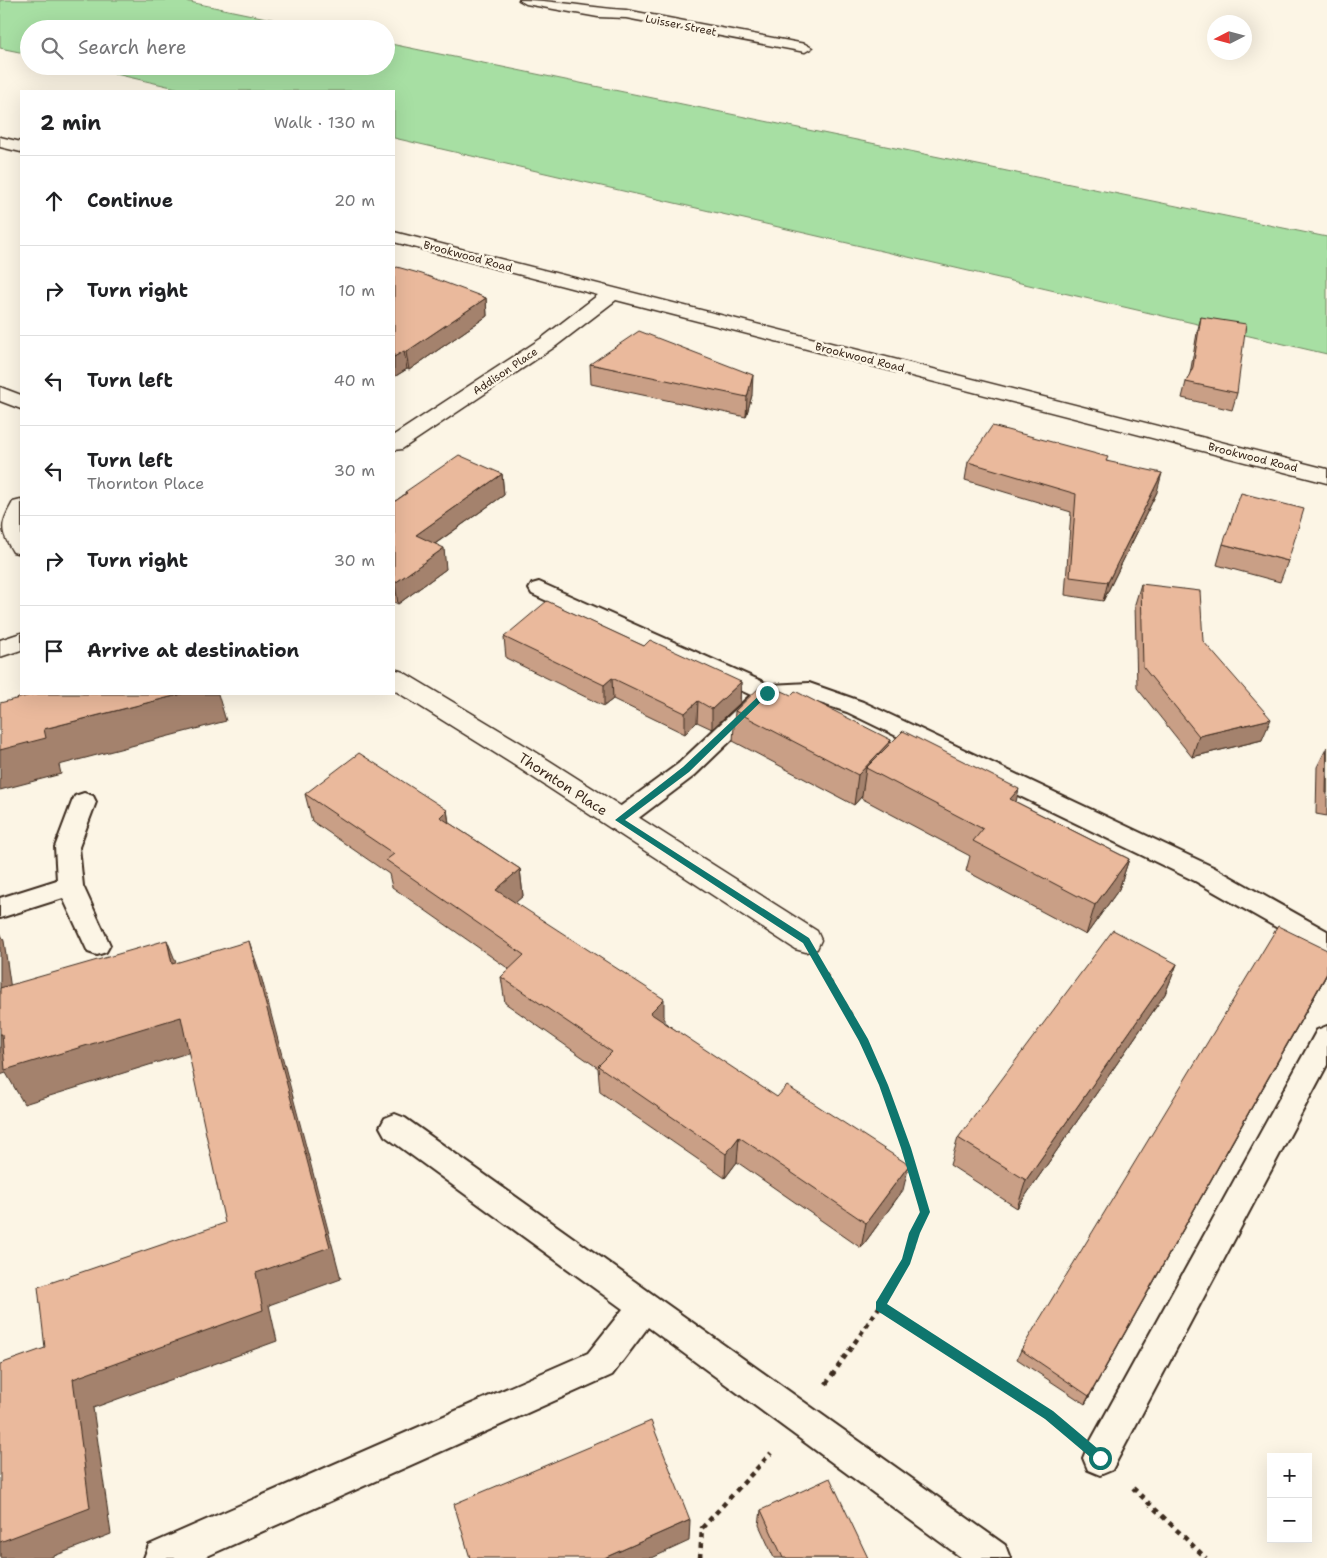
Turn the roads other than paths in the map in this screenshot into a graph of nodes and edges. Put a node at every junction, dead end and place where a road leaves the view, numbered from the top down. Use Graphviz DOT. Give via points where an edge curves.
graph roads {
  1 [pos="526,0"];
  2 [pos="805,48"];
  3 [pos="0,142"];
  4 [pos="20,147"];
  5 [pos="395,236"];
  6 [pos="612,293"];
  7 [pos="0,393"];
  8 [pos="20,403"];
  9 [pos="395,443"];
  10 [pos="1327,476"];
  11 [pos="20,508"];
  12 [pos="20,545"];
  13 [pos="539,589"];
  14 [pos="20,641"];
  15 [pos="0,649"];
  16 [pos="395,679"];
  17 [pos="767,693"];
  18 [pos="84,802"];
  19 [pos="619,820"];
  20 [pos="70,886"];
  21 [pos="0,908"];
  22 [pos="806,940"];
  23 [pos="1327,944"];
  24 [pos="97,945"];
  25 [pos="1327,1038"];
  26 [pos="395,1127"];
  27 [pos="645,1306"];
  28 [pos="1100,1458"];
  29 [pos="162,1558"];
  30 [pos="992,1558"];
  1 -- 2 [label="street, Luisser Street" via="598,13 626,14"];
  3 -- 4 [label="street"];
  5 -- 6 [label="street, Brookwood Road"];
  6 -- 9 [label="street, Addison Place" via="549,342"];
  6 -- 10 [label="street, Brookwood Road"];
  7 -- 8 [label="street"];
  11 -- 12 [label="street" via="13,519 12,533"];
  13 -- 17 [label="lane"];
  14 -- 15 [label="street"];
  16 -- 19 [label="street, Thornton Place"];
  17 -- 19 [label="lane" via="686,770"];
  17 -- 23 [label="lane" via="809,691 855,706 1204,874"];
  18 -- 20 [label="lane" via="67,847"];
  19 -- 22 [label="street, Thornton Place"];
  20 -- 21 [label="lane"];
  20 -- 24 [label="lane"];
  25 -- 28 [label="lane"];
  26 -- 27 [label="lane"];
  27 -- 29 [label="lane" via="600,1364"];
  27 -- 30 [label="lane"];
}
